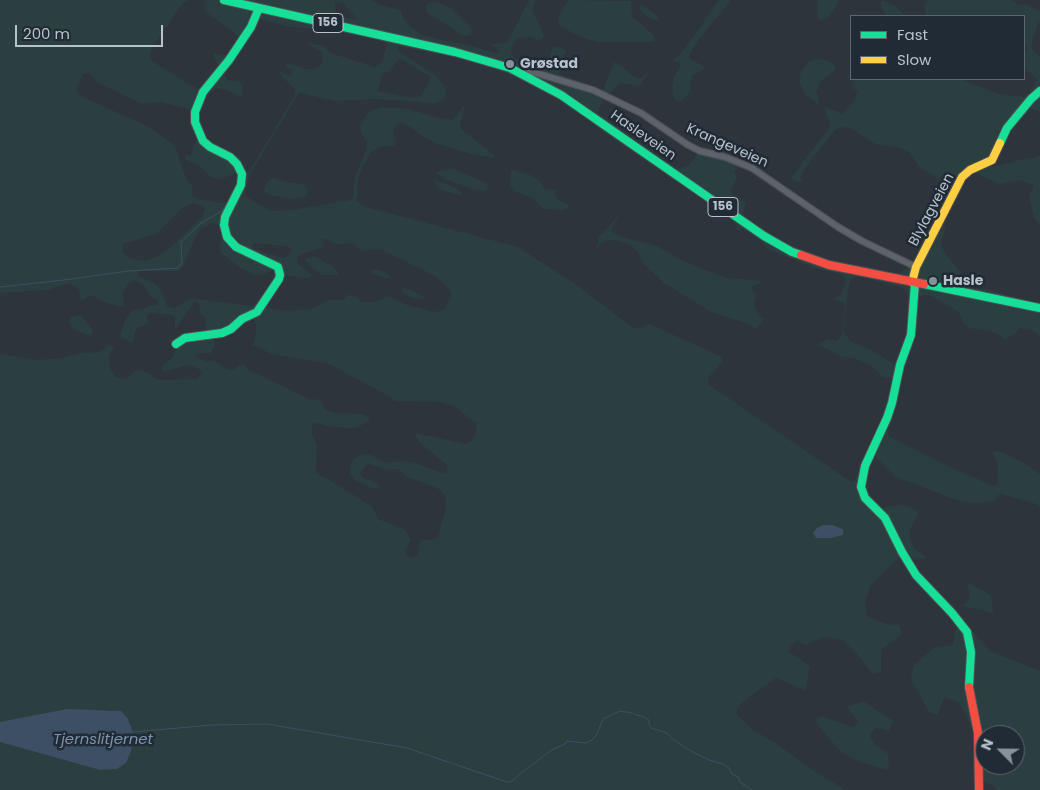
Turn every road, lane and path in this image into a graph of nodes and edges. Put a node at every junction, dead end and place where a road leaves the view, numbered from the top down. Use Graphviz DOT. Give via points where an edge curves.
graph roads {
  1 [pos="224,0"];
  2 [pos="259,8"];
  3 [pos="518,72"];
  4 [pos="1040,91"];
  5 [pos="916,267"];
  6 [pos="913,282"];
  7 [pos="1040,308"];
  8 [pos="176,344"];
  9 [pos="979,790"];
  1 -- 2 [label="street, Hasleveien / 156"];
  2 -- 3 [label="street, Hasleveien / 156" via="461,53"];
  2 -- 8 [label="street" via="251,27 203,92 195,112 203,141 230,158 242,174 241,185 225,218 228,238 236,247 278,267 279,280 257,312 231,329 186,338"];
  3 -- 5 [label="street, Krangeveien" via="574,83 641,113 688,145 758,171 838,227"];
  3 -- 6 [label="street, Hasleveien / 156" via="561,95 784,248 822,263"];
  4 -- 5 [label="street, Blylagveien" via="1007,128 992,160 962,177"];
  5 -- 6 [label="street, Blylagveien"];
  6 -- 7 [label="street, Hasleveien / 156"];
  6 -- 9 [label="street, Blylagveien" via="911,335 887,418 865,466 862,487 866,498 890,526 916,575 970,639 969,689 978,734"];
}
